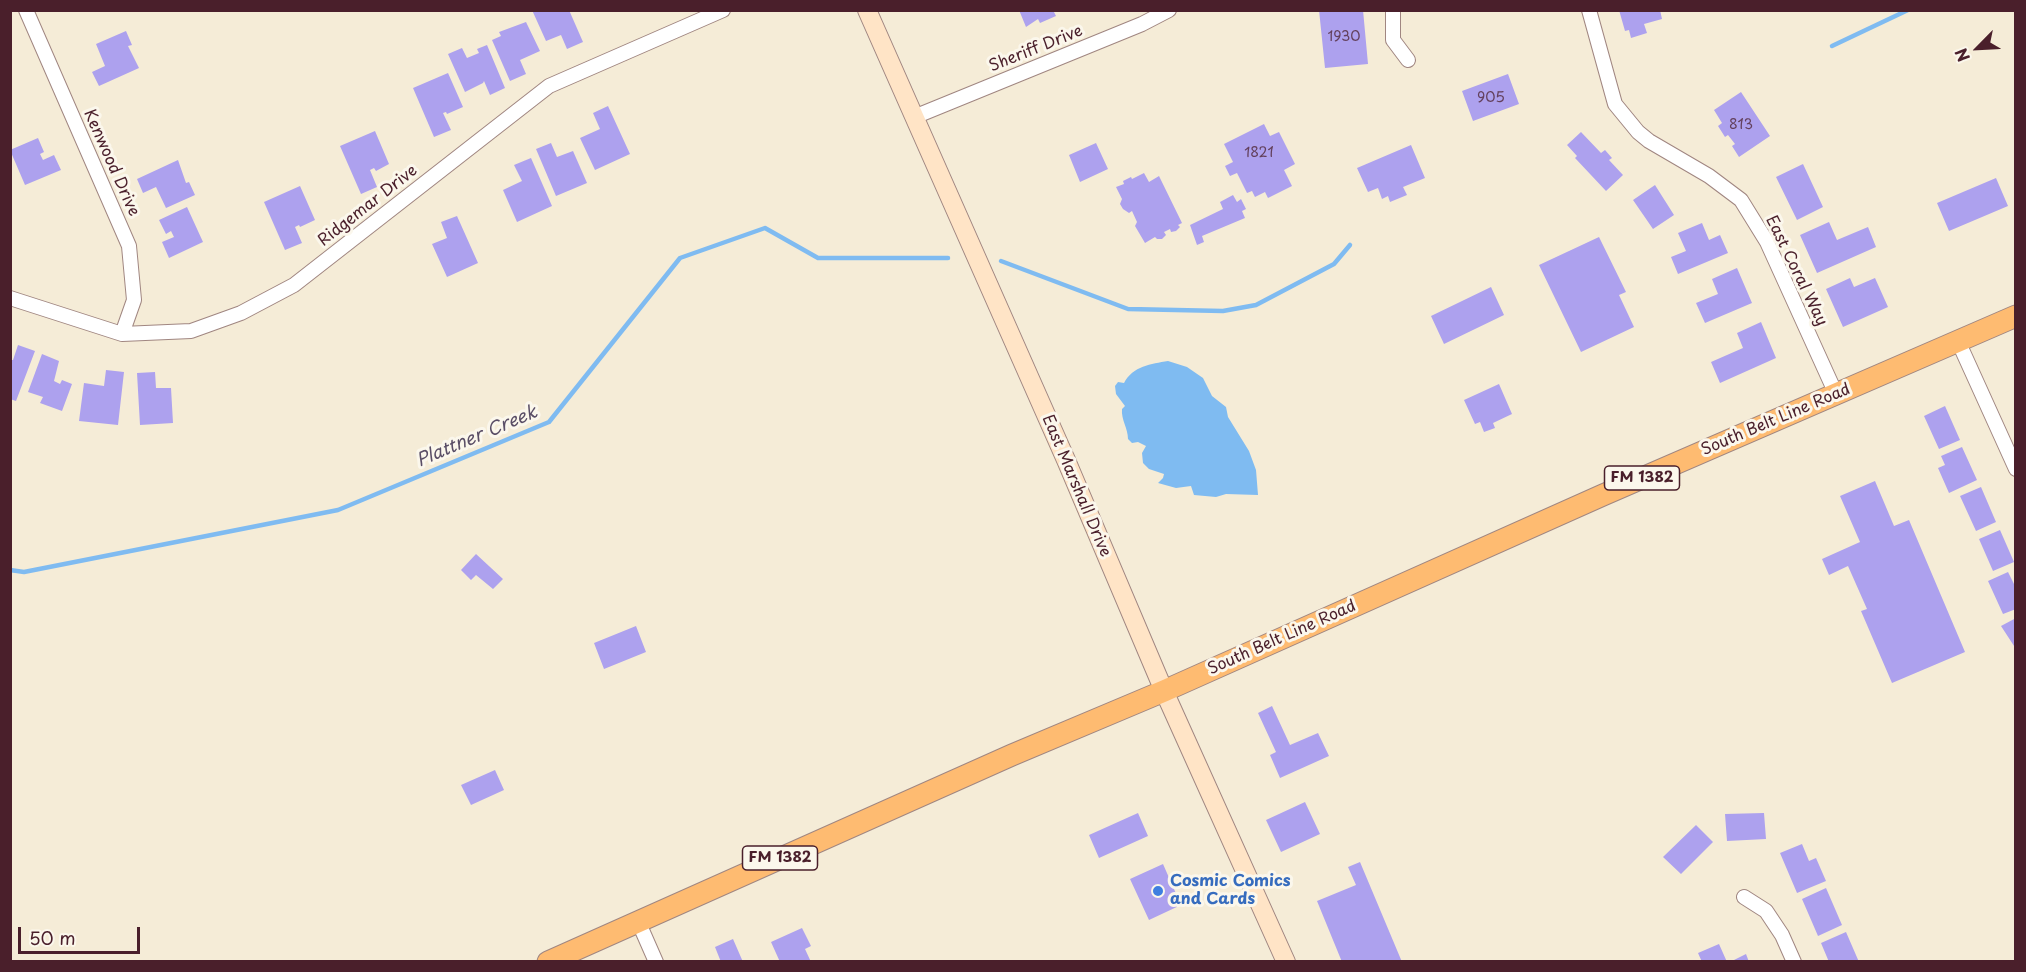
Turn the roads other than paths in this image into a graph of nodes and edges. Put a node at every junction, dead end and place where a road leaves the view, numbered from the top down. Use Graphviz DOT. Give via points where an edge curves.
graph roads {
  1 [pos="26,10"];
  2 [pos="723,10"];
  3 [pos="867,10"];
  4 [pos="1169,10"];
  5 [pos="1393,10"];
  6 [pos="1589,10"];
  7 [pos="1408,60"];
  8 [pos="914,117"];
  9 [pos="10,298"];
  10 [pos="2016,316"];
  11 [pos="122,334"];
  12 [pos="1958,341"];
  13 [pos="1836,394"];
  14 [pos="2016,470"];
  15 [pos="1164,691"];
  16 [pos="1744,897"];
  17 [pos="638,921"];
  18 [pos="548,962"];
  19 [pos="656,962"];
  20 [pos="1286,962"];
  21 [pos="1794,962"];
  1 -- 11 [label="street, Kenwood Drive" via="129,246 134,300"];
  2 -- 11 [label="street, Ridgemar Drive" via="549,86 294,285 241,313 191,331"];
  3 -- 8 [label="street, East Marshall Drive"];
  4 -- 8 [label="street, Sheriff Drive"];
  5 -- 7 [label="street" via="1394,40"];
  6 -- 13 [label="street, East Coral Way" via="1615,104 1648,141 1709,176 1741,200 1767,242"];
  8 -- 15 [label="street, East Marshall Drive"];
  9 -- 11 [label="street, Ridgemar Drive"];
  10 -- 12 [label="main road, South Belt Line Road / FM 1382"];
  12 -- 13 [label="main road, South Belt Line Road / FM 1382"];
  12 -- 14 [label="street"];
  13 -- 15 [label="main road, South Belt Line Road / FM 1382"];
  15 -- 17 [label="main road, South Belt Line Road / FM 1382"];
  15 -- 20 [label="street, East Marshall Drive"];
  16 -- 21 [label="street" via="1766,912"];
  17 -- 18 [label="main road, South Belt Line Road / FM 1382"];
  17 -- 19 [label="street"];
}
